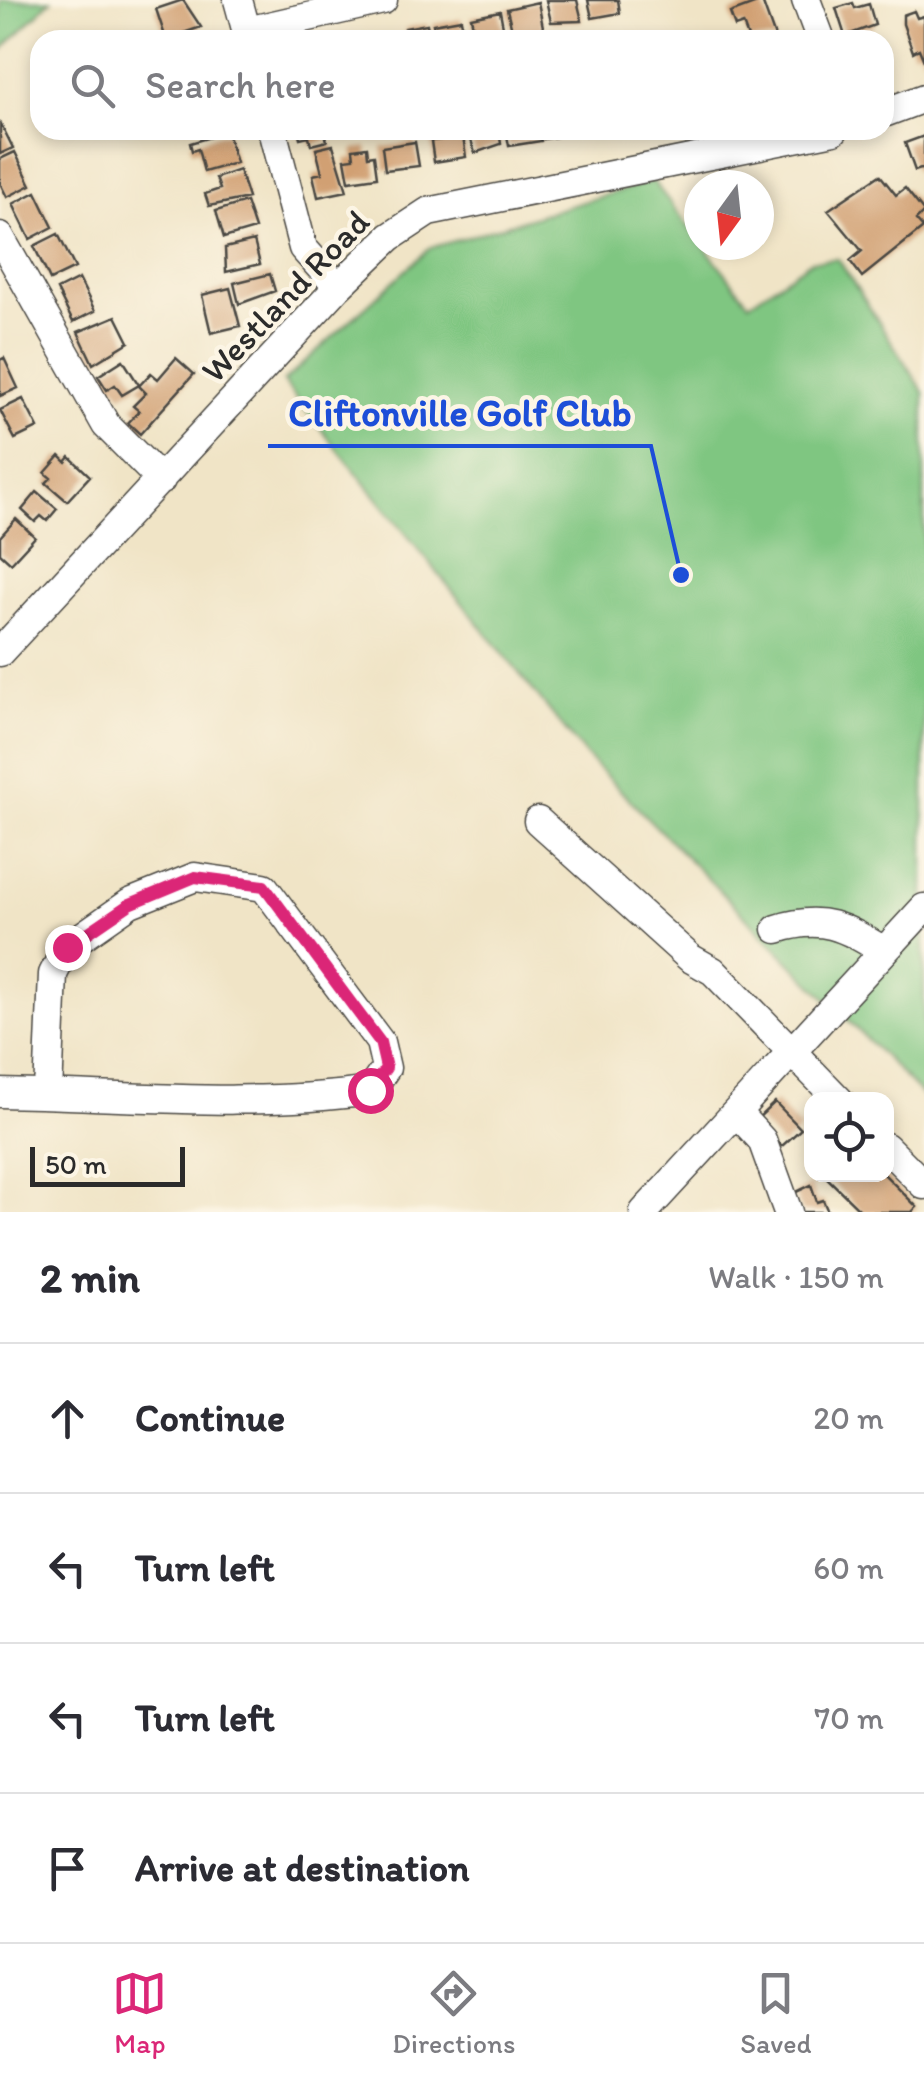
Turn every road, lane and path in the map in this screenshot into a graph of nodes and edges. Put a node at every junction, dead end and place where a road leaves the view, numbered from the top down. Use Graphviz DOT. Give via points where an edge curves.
graph roads {
  1 [pos="238,0"];
  2 [pos="382,0"];
  3 [pos="806,0"];
  4 [pos="246,30"];
  5 [pos="270,30"];
  6 [pos="816,30"];
  7 [pos="924,98"];
  8 [pos="894,110"];
  9 [pos="275,140"];
  10 [pos="784,140"];
  11 [pos="0,238"];
  12 [pos="338,287"];
  13 [pos="161,480"];
  14 [pos="0,652"];
  15 [pos="538,820"];
  16 [pos="924,908"];
  17 [pos="777,929"];
  18 [pos="884,951"];
  19 [pos="793,1053"];
  20 [pos="831,1092"];
  21 [pos="0,1093"];
  22 [pos="48,1094"];
  23 [pos="738,1114"];
  24 [pos="894,1156"];
  25 [pos="924,1185"];
  26 [pos="644,1212"];
  27 [pos="788,1212"];
  1 -- 4 [label="street"];
  2 -- 5 [label="street"];
  3 -- 6 [label="street"];
  7 -- 8 [label="street"];
  9 -- 12 [label="street" via="303,248"];
  10 -- 12 [label="street, Westland Road" via="428,212 390,237"];
  11 -- 13 [label="street" via="106,426"];
  12 -- 13 [label="street, Westland Road"];
  13 -- 14 [label="street, Westland Road"];
  15 -- 19 [label="street" via="690,958 713,971"];
  16 -- 18 [label="street"];
  17 -- 18 [label="street" via="824,922"];
  18 -- 19 [label="street"];
  19 -- 20 [label="street"];
  19 -- 23 [label="street"];
  21 -- 22 [label="street"];
  22 -- 22 [label="street" via="336,1096 370,1090 386,1068 380,1042 264,886 195,877 130,904 67,947 53,974"];
  23 -- 26 [label="street"];
  23 -- 27 [label="street" via="762,1140"];
  24 -- 25 [label="street"];
}
